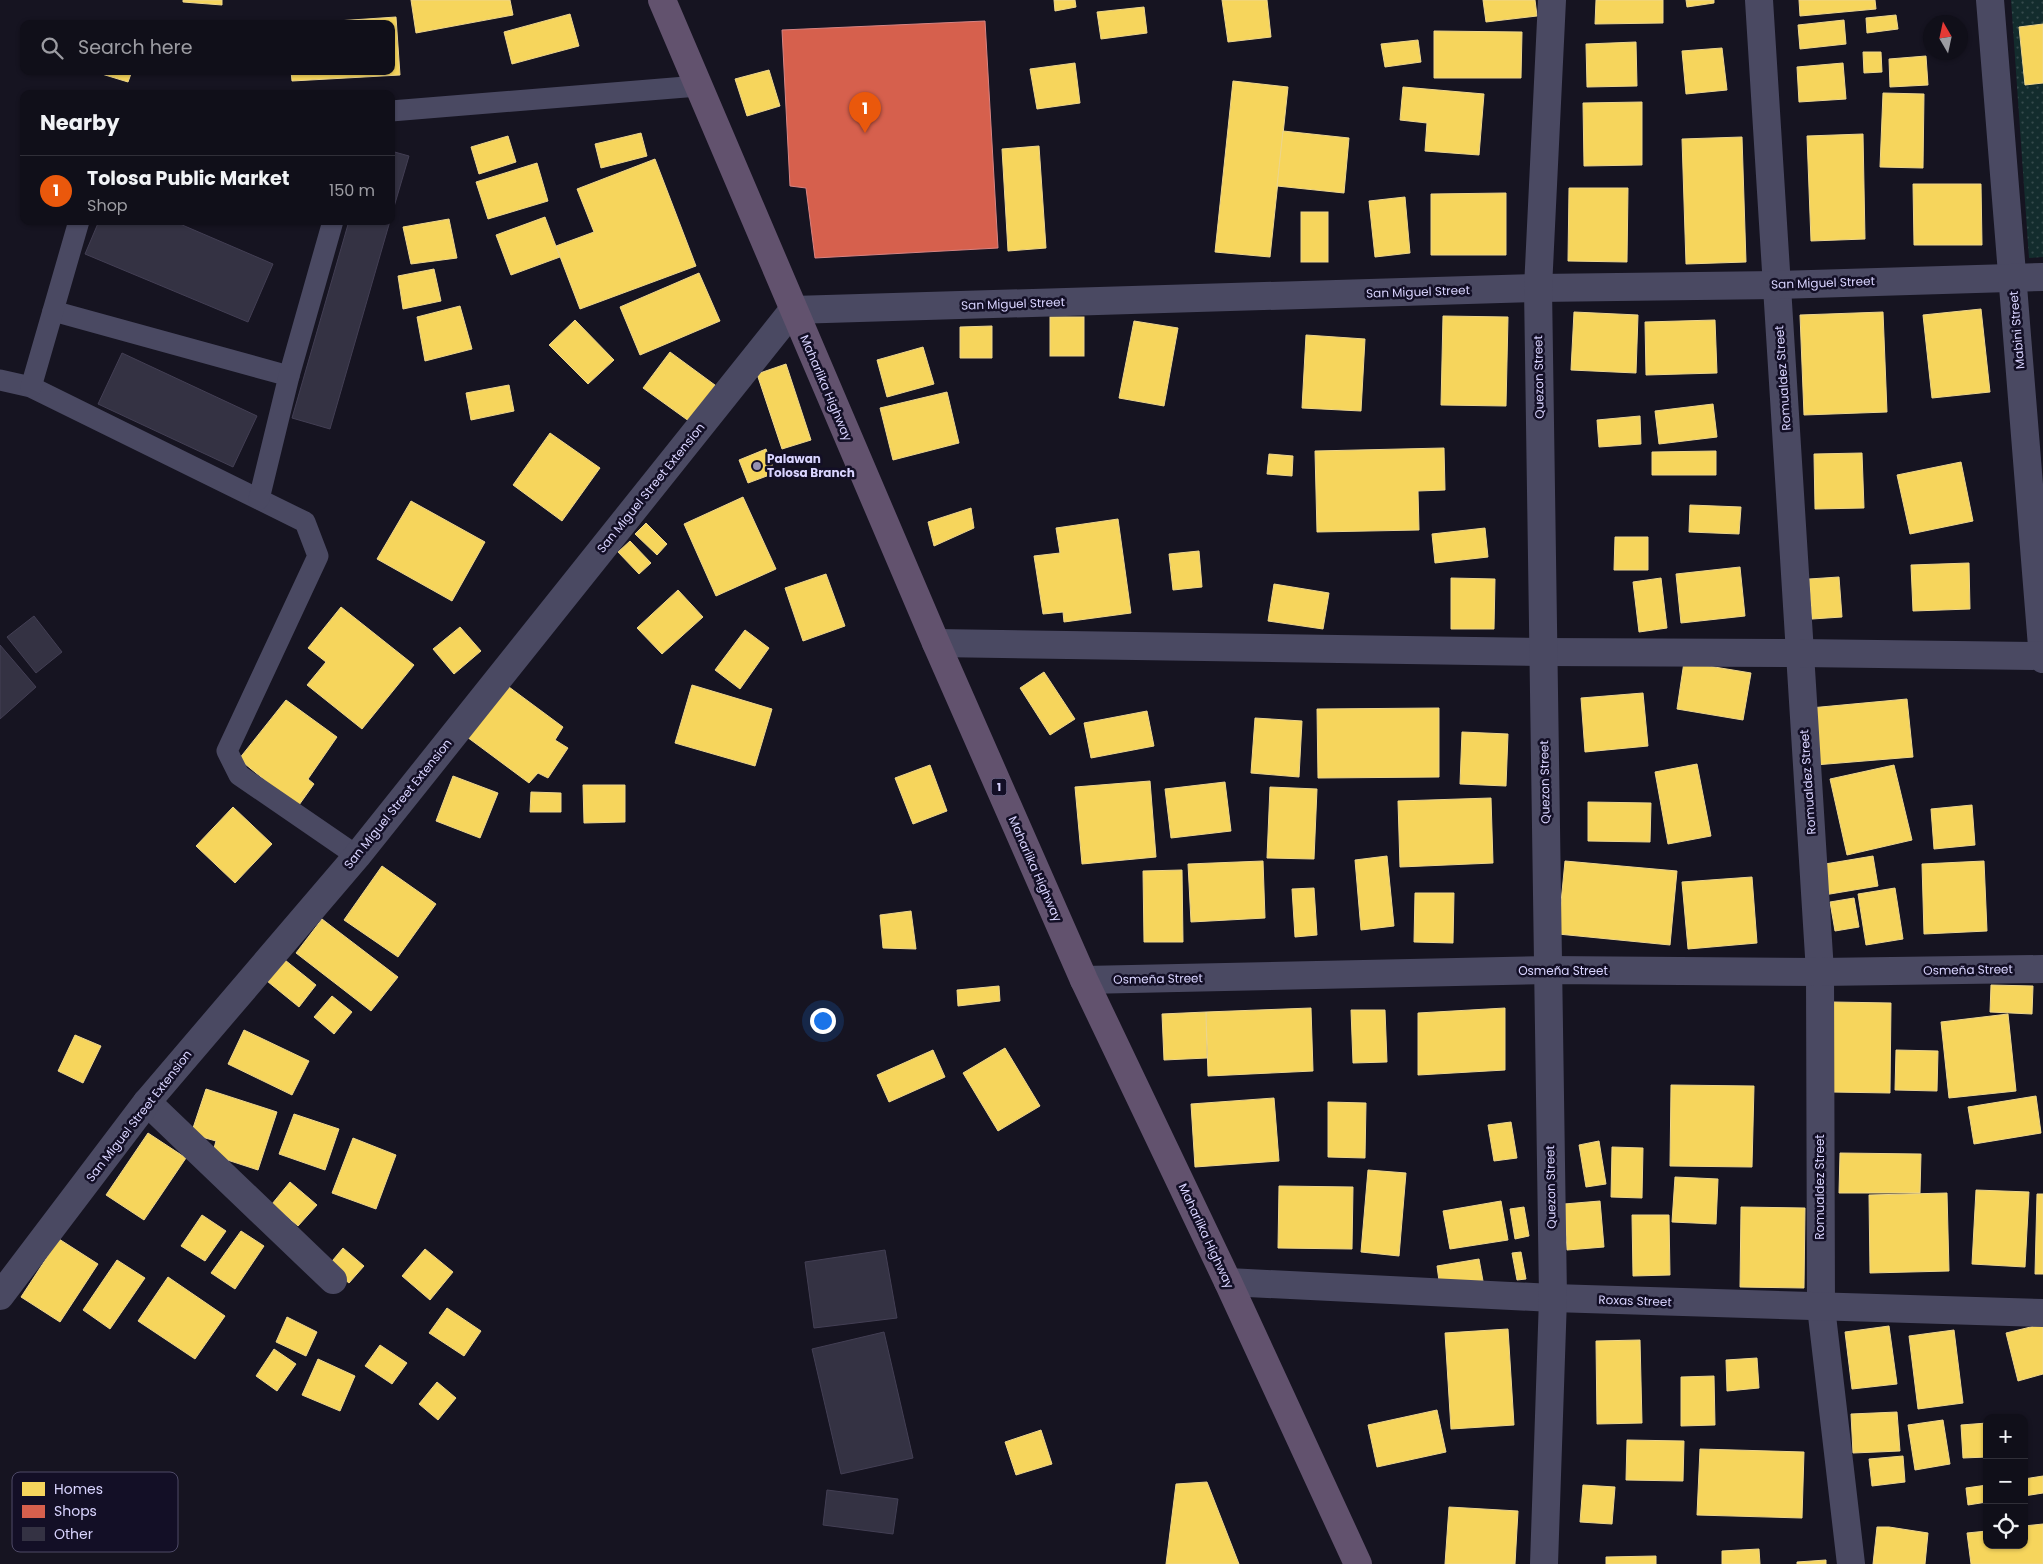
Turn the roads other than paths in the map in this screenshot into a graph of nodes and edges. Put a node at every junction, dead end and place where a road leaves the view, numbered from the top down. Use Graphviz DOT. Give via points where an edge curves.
graph roads {
  1 [pos="662,0"];
  2 [pos="1552,0"];
  3 [pos="1759,0"];
  4 [pos="1990,0"];
  5 [pos="698,86"];
  6 [pos="395,111"];
  7 [pos="78,225"];
  8 [pos="332,225"];
  9 [pos="2043,276"];
  10 [pos="2013,278"];
  11 [pos="1777,285"];
  12 [pos="1538,288"];
  13 [pos="793,310"];
  14 [pos="53,311"];
  15 [pos="289,376"];
  16 [pos="0,380"];
  17 [pos="31,386"];
  18 [pos="259,499"];
  19 [pos="936,643"];
  20 [pos="1543,652"];
  21 [pos="1800,653"];
  22 [pos="2043,658"];
  23 [pos="357,856"];
  24 [pos="2043,969"];
  25 [pos="1548,970"];
  26 [pos="1820,972"];
  27 [pos="1084,980"];
  28 [pos="147,1102"];
  29 [pos="333,1280"];
  30 [pos="1228,1282"];
  31 [pos="0,1296"];
  32 [pos="1553,1298"];
  33 [pos="1821,1307"];
  34 [pos="2043,1313"];
  35 [pos="1358,1564"];
  36 [pos="1544,1564"];
  37 [pos="1851,1564"];
  1 -- 5 [label="highway, Maharlika Highway / 1"];
  2 -- 12 [label="street, Quezon Street"];
  3 -- 11 [label="street, Romualdez Street"];
  4 -- 10 [label="street, Mabini Street"];
  5 -- 6 [label="lane"];
  5 -- 13 [label="highway, Maharlika Highway / 1"];
  7 -- 14 [label="lane"];
  8 -- 15 [label="lane"];
  9 -- 10 [label="street, San Miguel Street"];
  10 -- 11 [label="street, San Miguel Street"];
  10 -- 22 [label="street, Mabini Street"];
  11 -- 12 [label="street, San Miguel Street"];
  11 -- 21 [label="street, Romualdez Street"];
  12 -- 13 [label="street, San Miguel Street"];
  12 -- 20 [label="street, Quezon Street"];
  13 -- 19 [label="highway, Maharlika Highway / 1"];
  13 -- 23 [label="street, San Miguel Street Extension"];
  14 -- 15 [label="lane"];
  14 -- 17 [label="lane"];
  15 -- 18 [label="lane"];
  16 -- 17 [label="lane"];
  17 -- 18 [label="lane"];
  18 -- 23 [label="lane" via="305,522 318,556 227,751 239,776"];
  19 -- 20 [label="street"];
  19 -- 27 [label="highway, Maharlika Highway / 1"];
  20 -- 21 [label="street"];
  20 -- 25 [label="street, Quezon Street"];
  21 -- 22 [label="street"];
  21 -- 26 [label="street, Romualdez Street"];
  23 -- 28 [label="street, San Miguel Street Extension"];
  24 -- 26 [label="street, Osmeña Street"];
  25 -- 26 [label="street, Osmeña Street"];
  25 -- 27 [label="street, Osmeña Street"];
  25 -- 32 [label="street, Quezon Street"];
  26 -- 33 [label="street, Romualdez Street"];
  27 -- 30 [label="highway, Maharlika Highway / 1"];
  28 -- 29 [label="street"];
  28 -- 31 [label="street, San Miguel Street Extension"];
  30 -- 32 [label="street, Roxas Street"];
  30 -- 35 [label="highway, Maharlika Highway / 1"];
  32 -- 33 [label="street, Roxas Street"];
  32 -- 36 [label="street, Quezon Street"];
  33 -- 34 [label="street, Roxas Street"];
  33 -- 37 [label="street, Romualdez Street"];
}
